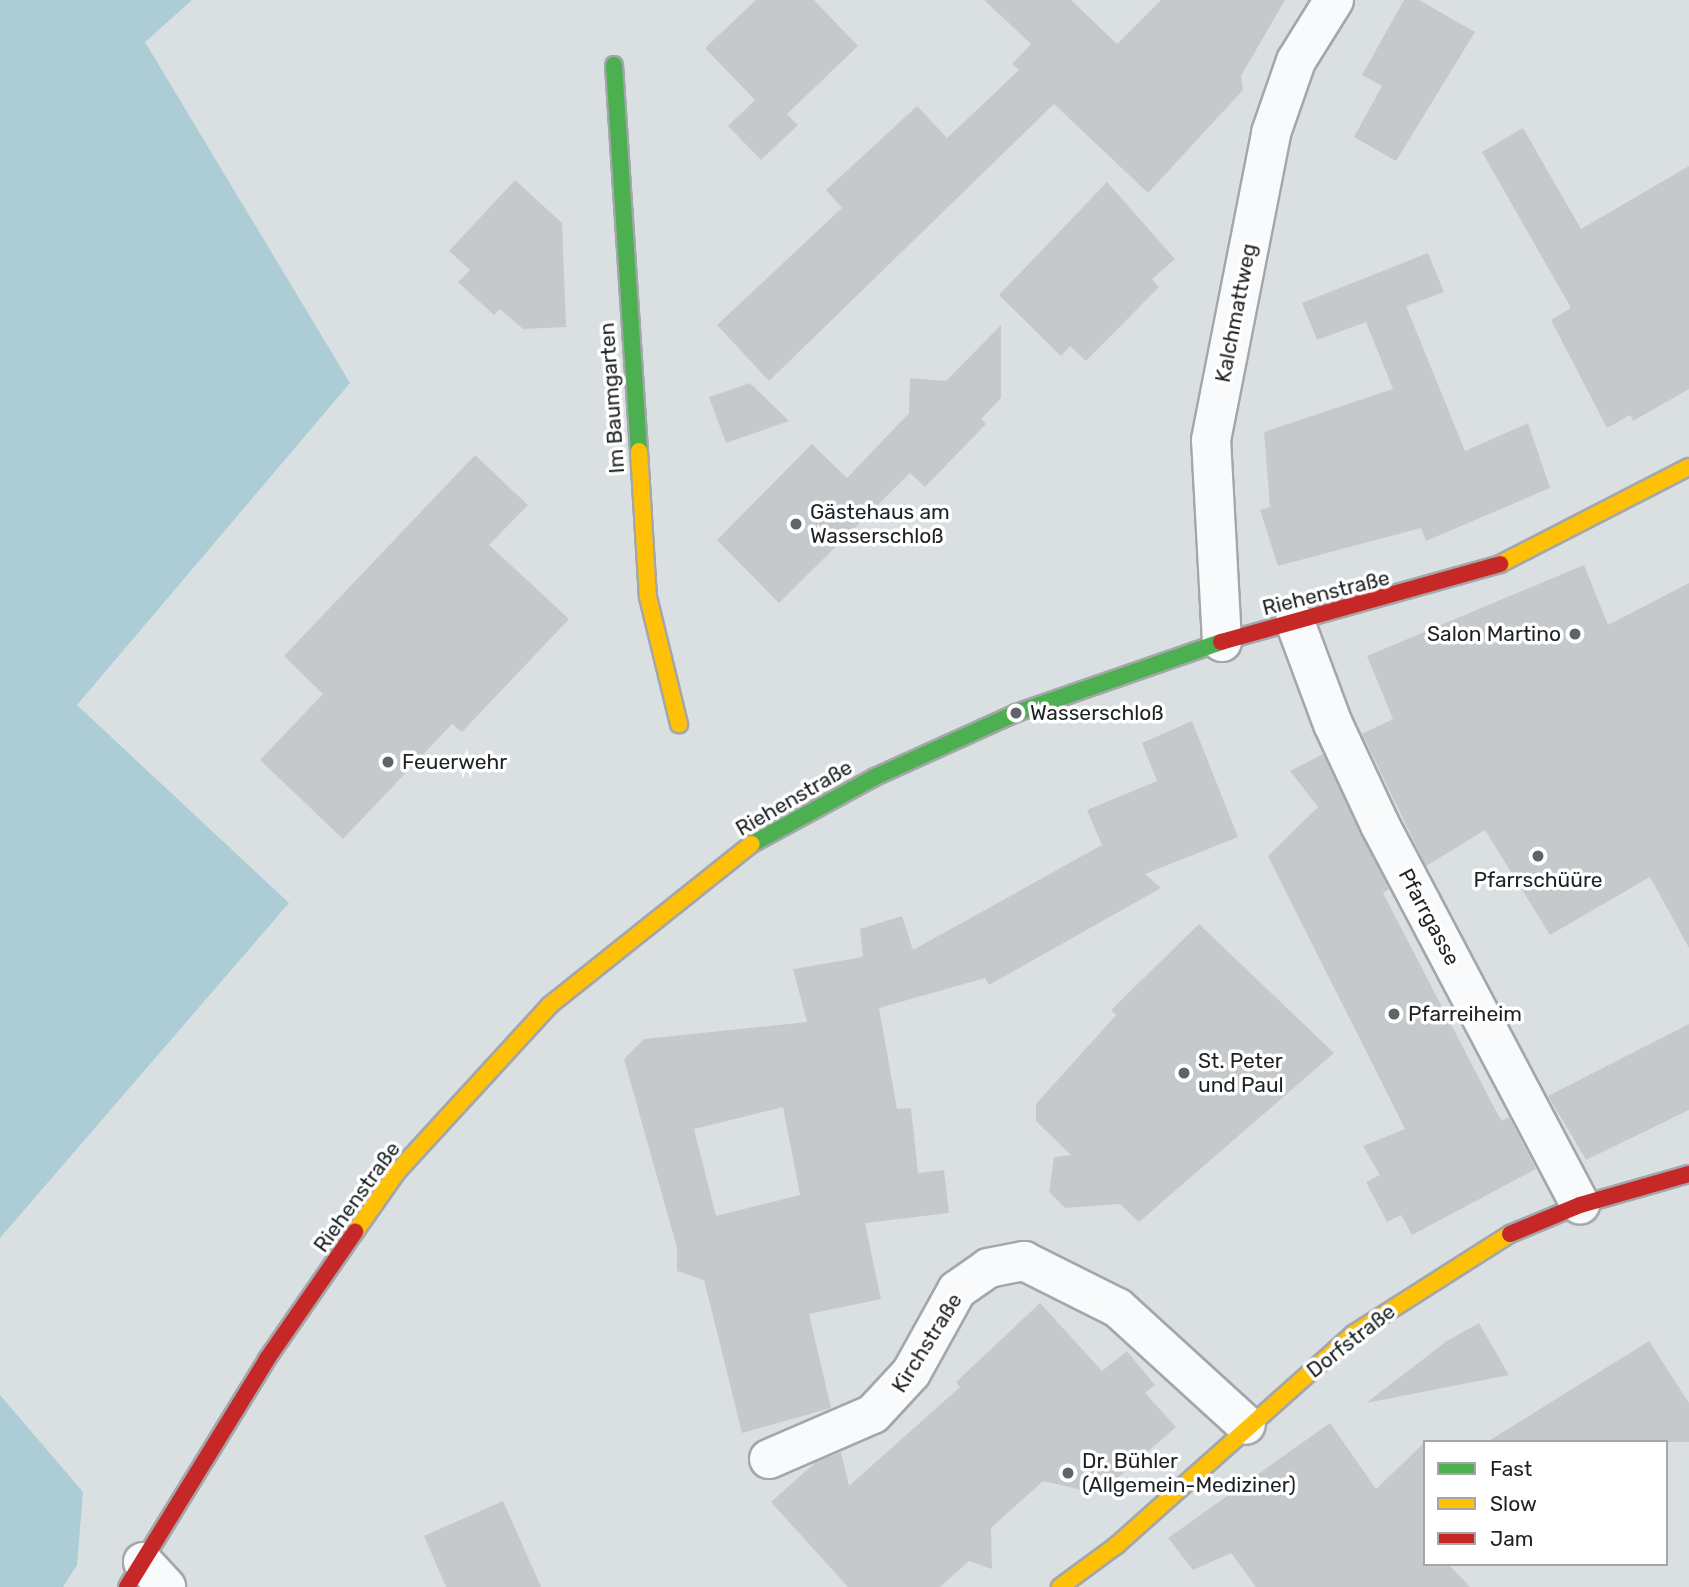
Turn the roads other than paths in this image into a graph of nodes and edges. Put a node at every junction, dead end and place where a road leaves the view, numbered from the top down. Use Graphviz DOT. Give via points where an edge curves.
graph roads {
  1 [pos="1334,0"];
  2 [pos="614,65"];
  3 [pos="1689,467"];
  4 [pos="1295,622"];
  5 [pos="1222,642"];
  6 [pos="680,724"];
  7 [pos="1689,1174"];
  8 [pos="1580,1205"];
  9 [pos="1246,1425"];
  10 [pos="769,1459"];
  11 [pos="145,1579"];
  12 [pos="1060,1587"];
  1 -- 5 [label="street, Kalchmattweg" via="1296,61 1271,133 1211,440"];
  2 -- 6 [label="street, Im Baumgarten" via="648,597"];
  3 -- 4 [label="street, Riehenstraße" via="1512,560"];
  4 -- 5 [label="street, Riehenstraße"];
  4 -- 8 [label="street, Pfarrgasse" via="1333,724 1380,825"];
  5 -- 11 [label="street, Riehenstraße" via="1016,713 875,777 764,835 655,916 550,1005 397,1172 267,1359"];
  7 -- 8 [label="street, Dorfstraße"];
  8 -- 9 [label="street, Dorfstraße" via="1488,1243 1353,1334"];
  9 -- 10 [label="street, Kirchstraße" via="1118,1307 1024,1261 988,1268 957,1290 911,1373 873,1415"];
  9 -- 12 [label="street, Dorfstraße" via="1117,1545"];
}
